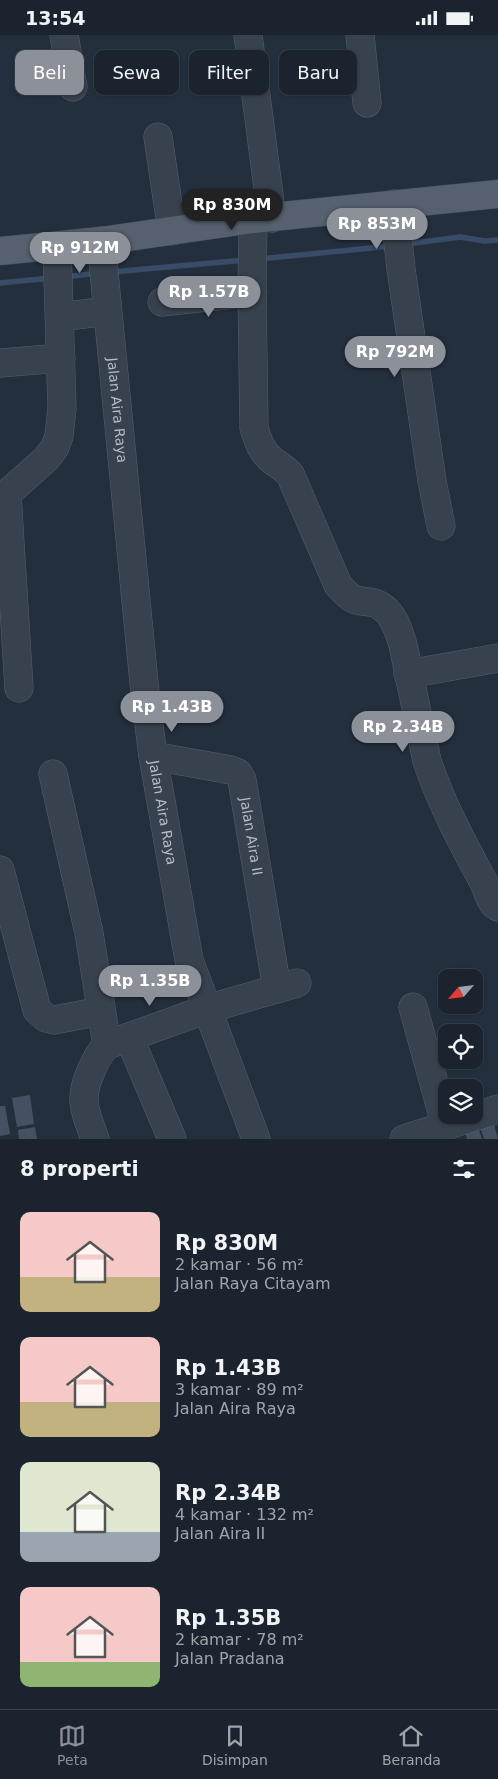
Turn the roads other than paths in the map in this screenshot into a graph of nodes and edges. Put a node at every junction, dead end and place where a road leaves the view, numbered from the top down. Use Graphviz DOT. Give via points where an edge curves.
graph roads {
  1 [pos="64,35"];
  2 [pos="248,35"];
  3 [pos="360,35"];
  4 [pos="67,50"];
  5 [pos="367,103"];
  6 [pos="158,137"];
  7 [pos="498,194"];
  8 [pos="395,215"];
  9 [pos="259,227"];
  10 [pos="172,231"];
  11 [pos="102,249"];
  12 [pos="0,251"];
  13 [pos="57,251"];
  14 [pos="252,288"];
  15 [pos="162,302"];
  16 [pos="60,305"];
  17 [pos="107,311"];
  18 [pos="61,358"];
  19 [pos="0,363"];
  20 [pos="3,497"];
  21 [pos="440,526"];
  22 [pos="498,658"];
  23 [pos="408,674"];
  24 [pos="19,688"];
  25 [pos="153,756"];
  26 [pos="53,774"];
  27 [pos="0,870"];
  28 [pos="498,907"];
  29 [pos="413,1007"];
  30 [pos="206,1009"];
  31 [pos="101,1011"];
  32 [pos="118,1041"];
  33 [pos="498,1109"];
  34 [pos="446,1127"];
  35 [pos="95,1139"];
  36 [pos="172,1139"];
  37 [pos="256,1139"];
  38 [pos="404,1139"];
  1 -- 4 [label="street"];
  2 -- 9 [label="street"];
  3 -- 5 [label="street"];
  6 -- 10 [label="street"];
  7 -- 8 [label="main road"];
  8 -- 9 [label="main road"];
  8 -- 21 [label="street"];
  9 -- 10 [label="main road"];
  9 -- 14 [label="street"];
  10 -- 11 [label="main road"];
  11 -- 13 [label="main road"];
  11 -- 17 [label="street, Jalan Aira Raya"];
  12 -- 13 [label="main road"];
  13 -- 16 [label="street"];
  14 -- 15 [label="street"];
  14 -- 23 [label="street" via="254,429 258,440 264,453 290,474 338,585 347,595 381,606 390,614 403,645"];
  16 -- 17 [label="street"];
  16 -- 18 [label="street"];
  17 -- 25 [label="street, Jalan Aira Raya"];
  18 -- 19 [label="street"];
  18 -- 20 [label="street" via="62,408 55,447 41,464"];
  20 -- 24 [label="street"];
  22 -- 23 [label="street"];
  23 -- 28 [label="street" via="432,776 448,816 492,903"];
  25 -- 30 [label="street, Jalan Aira Raya" via="189,960"];
  25 -- 30 [label="street, Jalan Aira II" via="238,773 287,986"];
  26 -- 31 [label="street" via="89,933"];
  27 -- 31 [label="street" via="36,1010 54,1020"];
  29 -- 34 [label="street"];
  30 -- 32 [label="street"];
  30 -- 37 [label="street, Jalan Aira Raya"];
  31 -- 32 [label="street"];
  32 -- 35 [label="street" via="98,1055 84,1087 85,1113"];
  32 -- 36 [label="street"];
  33 -- 34 [label="street"];
  34 -- 38 [label="street"];
}
